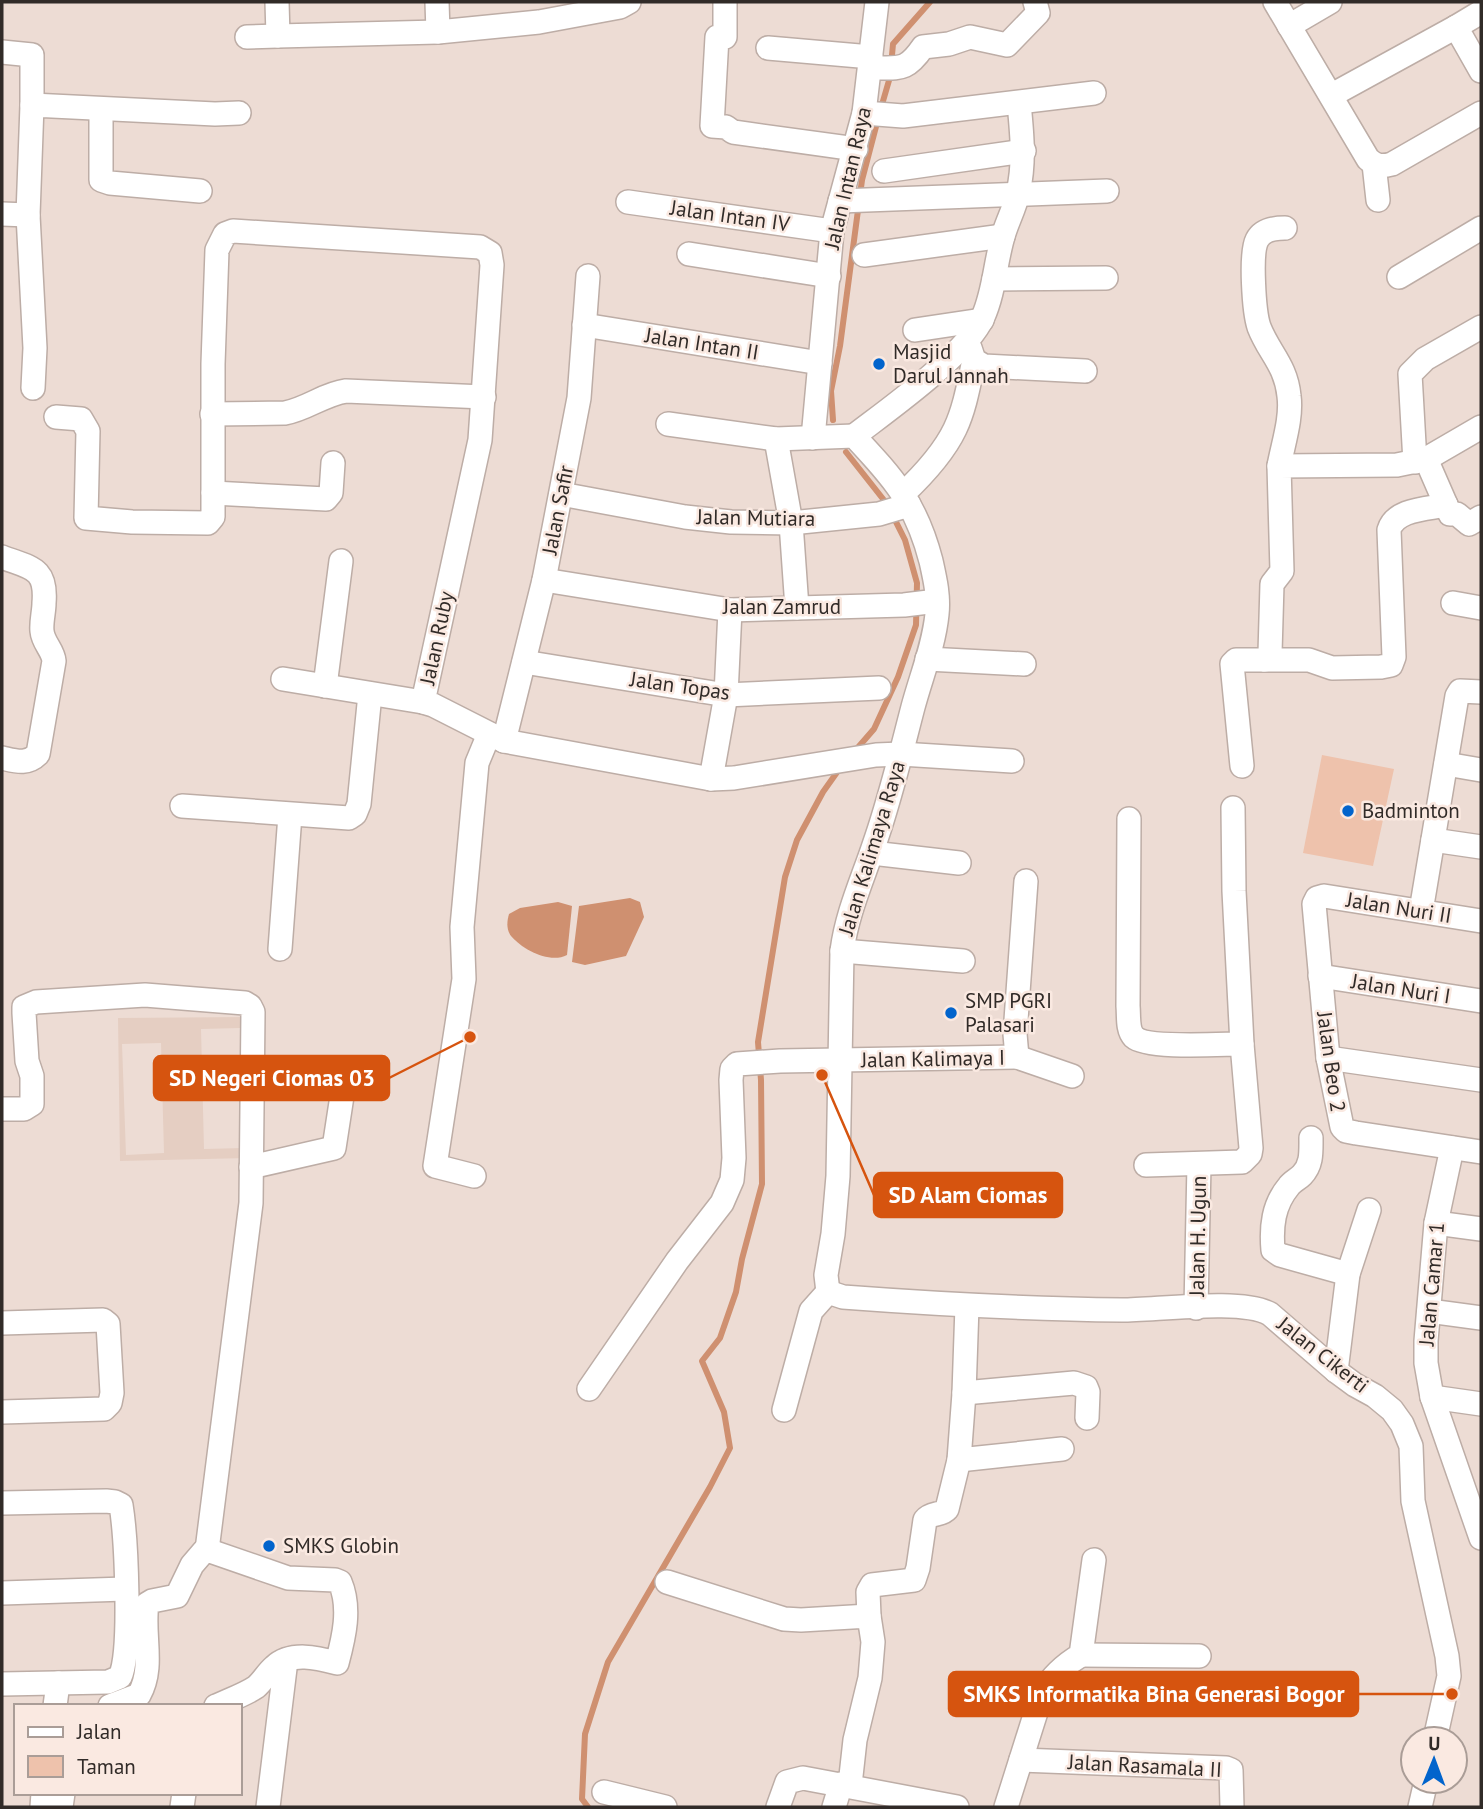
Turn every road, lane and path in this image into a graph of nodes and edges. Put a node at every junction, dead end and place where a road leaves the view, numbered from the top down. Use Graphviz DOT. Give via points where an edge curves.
graph roads {
  1 [pos="277,2"];
  2 [pos="438,2"];
  3 [pos="629,2"];
  4 [pos="725,2"];
  5 [pos="877,2"];
  6 [pos="1035,2"];
  7 [pos="1275,2"];
  8 [pos="1330,2"];
  9 [pos="1481,12"];
  10 [pos="1289,26"];
  11 [pos="1456,27"];
  12 [pos="438,32"];
  13 [pos="278,36"];
  14 [pos="247,37"];
  15 [pos="768,48"];
  16 [pos="2,52"];
  17 [pos="881,65"];
  18 [pos="1481,71"];
  19 [pos="1094,93"];
  20 [pos="1332,95"];
  21 [pos="1019,103"];
  22 [pos="32,105"];
  23 [pos="101,109"];
  24 [pos="239,113"];
  25 [pos="1481,113"];
  26 [pos="867,114"];
  27 [pos="856,149"];
  28 [pos="1024,151"];
  29 [pos="1374,164"];
  30 [pos="884,171"];
  31 [pos="200,191"];
  32 [pos="1107,191"];
  33 [pos="1018,194"];
  34 [pos="845,200"];
  35 [pos="1378,200"];
  36 [pos="628,202"];
  37 [pos="2,214"];
  38 [pos="28,215"];
  39 [pos="1285,228"];
  40 [pos="1481,228"];
  41 [pos="832,231"];
  42 [pos="1003,236"];
  43 [pos="689,254"];
  44 [pos="863,255"];
  45 [pos="588,276"];
  46 [pos="829,276"];
  47 [pos="1399,277"];
  48 [pos="1106,278"];
  49 [pos="994,279"];
  50 [pos="584,325"];
  51 [pos="976,327"];
  52 [pos="1481,327"];
  53 [pos="915,330"];
  54 [pos="974,360"];
  55 [pos="820,363"];
  56 [pos="1085,371"];
  57 [pos="33,388"];
  58 [pos="484,397"];
  59 [pos="212,414"];
  60 [pos="56,417"];
  61 [pos="668,424"];
  62 [pos="1481,427"];
  63 [pos="853,436"];
  64 [pos="820,437"];
  65 [pos="776,439"];
  66 [pos="1421,460"];
  67 [pos="332,463"];
  68 [pos="1279,466"];
  69 [pos="212,493"];
  70 [pos="561,494"];
  71 [pos="1446,505"];
  72 [pos="896,506"];
  73 [pos="1481,517"];
  74 [pos="791,523"];
  75 [pos="2,557"];
  76 [pos="341,561"];
  77 [pos="544,580"];
  78 [pos="923,603"];
  79 [pos="1453,603"];
  80 [pos="797,608"];
  81 [pos="1481,608"];
  82 [pos="730,610"];
  83 [pos="927,659"];
  84 [pos="1265,660"];
  85 [pos="524,662"];
  86 [pos="1024,664"];
  87 [pos="283,679"];
  88 [pos="325,686"];
  89 [pos="879,688"];
  90 [pos="1481,692"];
  91 [pos="370,694"];
  92 [pos="726,695"];
  93 [pos="423,702"];
  94 [pos="497,738"];
  95 [pos="901,754"];
  96 [pos="2,758"];
  97 [pos="1012,761"];
  98 [pos="1446,764"];
  99 [pos="1242,766"];
  100 [pos="1481,770"];
  101 [pos="711,779"];
  102 [pos="182,806"];
  103 [pos="1233,808"];
  104 [pos="290,815"];
  105 [pos="1129,819"];
  106 [pos="1433,840"];
  107 [pos="1481,847"];
  108 [pos="872,853"];
  109 [pos="959,863"];
  110 [pos="1026,881"];
  111 [pos="1317,898"];
  112 [pos="1421,911"];
  113 [pos="1481,921"];
  114 [pos="280,949"];
  115 [pos="842,951"];
  116 [pos="963,961"];
  117 [pos="1320,976"];
  118 [pos="1481,1001"];
  119 [pos="1242,1044"];
  120 [pos="1017,1057"];
  121 [pos="1328,1058"];
  122 [pos="841,1062"];
  123 [pos="1072,1076"];
  124 [pos="1481,1080"];
  125 [pos="342,1096"];
  126 [pos="2,1109"];
  127 [pos="1311,1138"];
  128 [pos="1452,1147"];
  129 [pos="1481,1152"];
  130 [pos="1199,1164"];
  131 [pos="1146,1165"];
  132 [pos="251,1167"];
  133 [pos="474,1176"];
  134 [pos="1369,1210"];
  135 [pos="1436,1223"];
  136 [pos="1481,1229"];
  137 [pos="1348,1274"];
  138 [pos="828,1292"];
  139 [pos="967,1306"];
  140 [pos="1196,1308"];
  141 [pos="1429,1311"];
  142 [pos="1481,1318"];
  143 [pos="2,1323"];
  144 [pos="1336,1371"];
  145 [pos="589,1389"];
  146 [pos="964,1393"];
  147 [pos="1433,1397"];
  148 [pos="1481,1404"];
  149 [pos="784,1410"];
  150 [pos="2,1412"];
  151 [pos="1087,1418"];
  152 [pos="1062,1449"];
  153 [pos="960,1460"];
  154 [pos="1473,1493"];
  155 [pos="2,1503"];
  156 [pos="1481,1538"];
  157 [pos="207,1550"];
  158 [pos="1094,1560"];
  159 [pos="667,1582"];
  160 [pos="125,1589"];
  161 [pos="2,1593"];
  162 [pos="869,1616"];
  163 [pos="1081,1655"];
  164 [pos="1199,1656"];
  165 [pos="286,1660"];
  166 [pos="2,1684"];
  167 [pos="57,1695"];
  168 [pos="115,1704"];
  169 [pos="220,1704"];
  170 [pos="1438,1725"];
  171 [pos="1021,1760"];
  172 [pos="846,1785"];
  173 [pos="604,1792"];
  174 [pos="268,1807"];
  175 [pos="665,1807"];
  176 [pos="778,1807"];
  177 [pos="834,1807"];
  178 [pos="957,1807"];
  179 [pos="1006,1807"];
  180 [pos="1232,1807"];
  1 -- 13 [label="street"];
  2 -- 12 [label="street"];
  3 -- 12 [label="street" via="620,8 539,22"];
  4 -- 27 [label="street" via="725,37 717,37 712,126"];
  5 -- 17 [label="street, Jalan Intan Raya"];
  6 -- 17 [label="street" via="1038,13 1007,45 970,37 923,47 912,63"];
  7 -- 10 [label="street"];
  8 -- 10 [label="street"];
  9 -- 11 [label="street"];
  10 -- 20 [label="street"];
  11 -- 18 [label="street"];
  11 -- 20 [label="street"];
  12 -- 13 [label="street"];
  13 -- 14 [label="street"];
  15 -- 17 [label="street"];
  16 -- 22 [label="street" via="32,55"];
  17 -- 26 [label="street, Jalan Intan Raya"];
  19 -- 21 [label="street"];
  20 -- 29 [label="street"];
  21 -- 26 [label="street" via="903,116"];
  21 -- 28 [label="street"];
  22 -- 23 [label="street"];
  22 -- 38 [label="street"];
  23 -- 24 [label="street"];
  23 -- 31 [label="street" via="101,180"];
  25 -- 29 [label="street" via="1392,164"];
  26 -- 27 [label="street, Jalan Intan Raya"];
  27 -- 34 [label="street, Jalan Intan Raya"];
  28 -- 30 [label="street"];
  28 -- 33 [label="street"];
  29 -- 35 [label="street"];
  32 -- 33 [label="street"];
  33 -- 34 [label="street"];
  33 -- 42 [label="street"];
  34 -- 41 [label="street, Jalan Intan Raya"];
  36 -- 41 [label="street, Jalan Intan IV"];
  37 -- 38 [label="street"];
  38 -- 57 [label="street"];
  39 -- 68 [label="street" via="1264,232 1254,251 1258,324 1280,363 1290,399"];
  40 -- 47 [label="street"];
  41 -- 46 [label="street, Jalan Intan Raya"];
  42 -- 44 [label="street"];
  42 -- 49 [label="street"];
  43 -- 46 [label="street"];
  45 -- 50 [label="street, Jalan Safir"];
  46 -- 55 [label="street, Jalan Intan Raya"];
  48 -- 49 [label="street"];
  49 -- 51 [label="street" via="990,300"];
  50 -- 55 [label="street, Jalan Intan II"];
  50 -- 70 [label="street, Jalan Safir" via="579,398"];
  51 -- 53 [label="street"];
  51 -- 54 [label="street" via="970,346"];
  51 -- 63 [label="street" via="912,391"];
  52 -- 66 [label="street" via="1425,359 1410,374"];
  54 -- 56 [label="street" via="984,366"];
  54 -- 72 [label="street" via="954,431"];
  55 -- 64 [label="street, Jalan Intan Raya"];
  58 -- 59 [label="street" via="346,391 285,413"];
  58 -- 59 [label="street, Jalan Ruby" via="490,253 480,247 233,231 225,234 217,250"];
  58 -- 93 [label="street, Jalan Ruby" via="477,455"];
  59 -- 69 [label="street"];
  60 -- 69 [label="street" via="80,419 88,431 86,518 208,523 213,517"];
  61 -- 65 [label="street"];
  62 -- 66 [label="street"];
  63 -- 64 [label="street"];
  63 -- 72 [label="street, Jalan Kalimaya Raya" via="877,459"];
  64 -- 65 [label="street"];
  65 -- 74 [label="street"];
  66 -- 68 [label="street" via="1384,467"];
  66 -- 71 [label="street"];
  67 -- 69 [label="street" via="331,493 326,499"];
  68 -- 84 [label="street" via="1282,571 1272,584 1270,653"];
  70 -- 74 [label="street, Jalan Mutiara" via="718,522"];
  70 -- 77 [label="street, Jalan Safir"];
  71 -- 73 [label="street" via="1450,514 1469,524"];
  71 -- 84 [label="street" via="1405,514 1391,523 1391,665 1332,668 1309,660"];
  72 -- 74 [label="street, Jalan Mutiara"];
  72 -- 78 [label="street, Jalan Kalimaya Raya" via="922,531 936,583"];
  74 -- 80 [label="street"];
  75 -- 96 [label="street" via="40,573 42,631 54,662 38,754 22,762"];
  76 -- 88 [label="street"];
  77 -- 82 [label="street, Jalan Zamrud"];
  77 -- 85 [label="street, Jalan Safir"];
  78 -- 80 [label="street, Jalan Zamrud"];
  78 -- 83 [label="street, Jalan Kalimaya Raya" via="937,615"];
  79 -- 81 [label="street"];
  80 -- 82 [label="street, Jalan Zamrud"];
  82 -- 92 [label="street"];
  83 -- 86 [label="street"];
  83 -- 95 [label="street, Jalan Kalimaya Raya"];
  84 -- 99 [label="street" via="1232,664"];
  85 -- 92 [label="street, Jalan Topas"];
  85 -- 94 [label="street, Jalan Safir"];
  87 -- 88 [label="street"];
  88 -- 91 [label="street"];
  89 -- 92 [label="street, Jalan Topas"];
  90 -- 98 [label="street" via="1461,691 1457,696"];
  91 -- 93 [label="street"];
  91 -- 104 [label="street" via="355,814 343,819"];
  92 -- 101 [label="street"];
  93 -- 94 [label="street, Jalan Ruby"];
  94 -- 101 [label="street, Jalan Ruby"];
  94 -- 133 [label="street, Jalan Safir" via="477,763 462,927 464,979 435,1166"];
  95 -- 97 [label="street, Jalan Ruby"];
  95 -- 101 [label="street, Jalan Ruby"];
  95 -- 108 [label="street, Jalan Kalimaya Raya"];
  98 -- 100 [label="street"];
  98 -- 106 [label="street"];
  102 -- 104 [label="street"];
  103 -- 119 [label="street"];
  104 -- 114 [label="street"];
  105 -- 119 [label="street" via="1130,1032 1148,1044"];
  106 -- 107 [label="street"];
  106 -- 112 [label="street"];
  108 -- 109 [label="street"];
  108 -- 115 [label="street, Jalan Kalimaya Raya" via="849,911"];
  110 -- 120 [label="street, Jalan Kalimaya I"];
  111 -- 112 [label="street, Jalan Nuri II"];
  111 -- 117 [label="street, Jalan Beo 2" via="1314,912"];
  112 -- 113 [label="street, Jalan Nuri II"];
  115 -- 116 [label="street"];
  115 -- 122 [label="street, Jalan Kalimaya Raya"];
  117 -- 118 [label="street, Jalan Nuri I"];
  117 -- 121 [label="street, Jalan Beo 2"];
  119 -- 130 [label="street" via="1250,1154 1242,1163"];
  120 -- 122 [label="street, Jalan Kalimaya I"];
  120 -- 123 [label="street"];
  121 -- 124 [label="street"];
  121 -- 128 [label="street, Jalan Beo 2" via="1339,1118 1346,1131"];
  122 -- 138 [label="street, Jalan Kalimaya Raya"];
  122 -- 145 [label="street, Jalan Kalimaya I" via="769,1061 737,1064 732,1069 734,1158 732,1180 722,1203"];
  125 -- 132 [label="street" via="334,1148"];
  126 -- 132 [label="street" via="24,1110 32,1104 27,1004 145,995 245,1003 253,1012"];
  127 -- 137 [label="street" via="1305,1172 1289,1186 1273,1213 1273,1250"];
  128 -- 129 [label="street, Jalan Beo 2"];
  128 -- 135 [label="street, Jalan Camar 1"];
  130 -- 131 [label="street"];
  130 -- 140 [label="street, Jalan H. Ugun"];
  132 -- 157 [label="street" via="251,1203"];
  134 -- 137 [label="street"];
  135 -- 136 [label="street"];
  135 -- 141 [label="street, Jalan Camar 1"];
  137 -- 144 [label="street"];
  138 -- 139 [label="street, Jalan Cikerti"];
  138 -- 149 [label="street" via="811,1311"];
  139 -- 140 [label="street, Jalan Cikerti"];
  139 -- 146 [label="street"];
  140 -- 144 [label="street, Jalan Cikerti" via="1262,1309"];
  141 -- 142 [label="street"];
  141 -- 147 [label="street, Jalan Camar 1" via="1426,1363"];
  143 -- 150 [label="street" via="103,1320 108,1324 112,1393 104,1409"];
  144 -- 170 [label="street, Jalan Cikerti" via="1392,1409 1411,1446 1413,1501 1449,1676"];
  146 -- 151 [label="street" via="1074,1382 1088,1392"];
  146 -- 153 [label="street"];
  147 -- 148 [label="street"];
  147 -- 154 [label="street, Jalan Camar 1"];
  152 -- 153 [label="street"];
  153 -- 162 [label="street" via="947,1509 925,1520 914,1580 872,1585"];
  154 -- 156 [label="street, Jalan Camar 1"];
  155 -- 160 [label="street" via="106,1501 121,1505"];
  157 -- 165 [label="street" via="288,1578 340,1582 346,1613 337,1663 302,1657"];
  157 -- 168 [label="street" via="192,1565 177,1596 147,1604 143,1688 139,1695"];
  158 -- 163 [label="street"];
  159 -- 162 [label="street" via="784,1619"];
  160 -- 161 [label="street"];
  160 -- 167 [label="street" via="126,1643 120,1677"];
  162 -- 172 [label="street" via="873,1642 870,1678"];
  163 -- 164 [label="street"];
  163 -- 171 [label="street" via="1050,1679"];
  165 -- 169 [label="street" via="254,1688"];
  165 -- 174 [label="street"];
  166 -- 167 [label="street"];
  171 -- 179 [label="street"];
  171 -- 180 [label="street, Jalan Rasamala II" via="1226,1768 1232,1776"];
  172 -- 176 [label="street" via="794,1779 783,1788"];
  172 -- 177 [label="street"];
  172 -- 178 [label="street"];
  173 -- 175 [label="street"];
}
